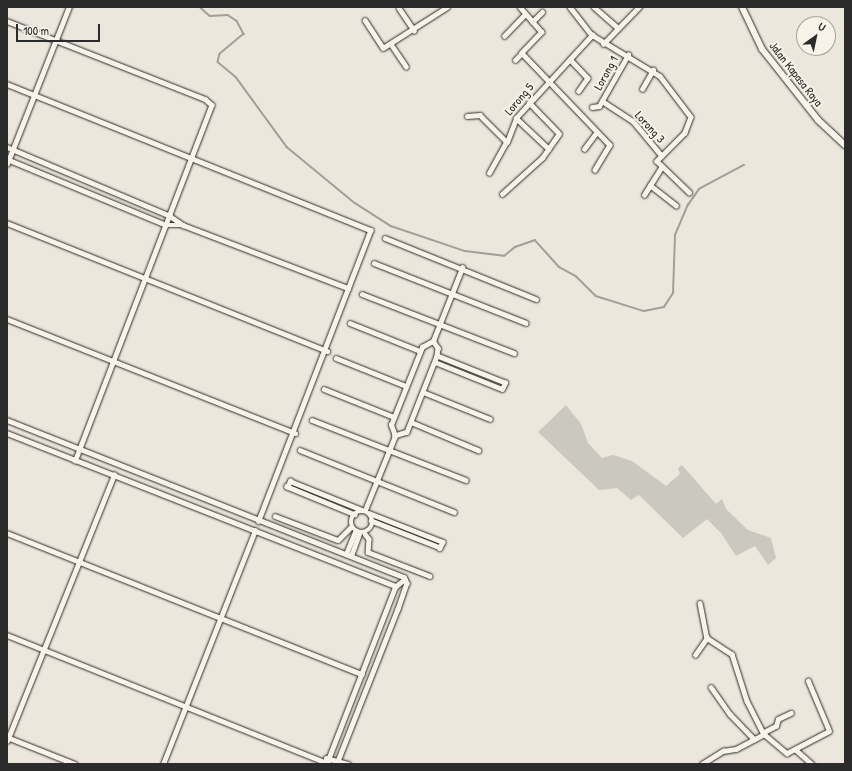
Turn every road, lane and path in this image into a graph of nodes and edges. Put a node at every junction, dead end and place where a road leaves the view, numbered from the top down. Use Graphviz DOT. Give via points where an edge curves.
graph roads {
  1 [pos="69,7"];
  2 [pos="400,7"];
  3 [pos="447,7"];
  4 [pos="520,7"];
  5 [pos="570,7"];
  6 [pos="594,7"];
  7 [pos="639,7"];
  8 [pos="742,7"];
  9 [pos="542,12"];
  10 [pos="525,14"];
  11 [pos="365,20"];
  12 [pos="7,21"];
  13 [pos="532,22"];
  14 [pos="618,28"];
  15 [pos="414,30"];
  16 [pos="504,36"];
  17 [pos="592,36"];
  18 [pos="55,41"];
  19 [pos="391,44"];
  20 [pos="603,44"];
  21 [pos="522,53"];
  22 [pos="628,55"];
  23 [pos="570,59"];
  24 [pos="515,60"];
  25 [pos="406,66"];
  26 [pos="653,70"];
  27 [pos="547,82"];
  28 [pos="7,84"];
  29 [pos="642,89"];
  30 [pos="579,91"];
  31 [pos="34,95"];
  32 [pos="602,101"];
  33 [pos="528,103"];
  34 [pos="592,106"];
  35 [pos="467,116"];
  36 [pos="516,118"];
  37 [pos="597,132"];
  38 [pos="506,142"];
  39 [pos="845,145"];
  40 [pos="7,147"];
  41 [pos="549,148"];
  42 [pos="13,149"];
  43 [pos="584,149"];
  44 [pos="662,156"];
  45 [pos="8,160"];
  46 [pos="191,161"];
  47 [pos="661,168"];
  48 [pos="594,170"];
  49 [pos="489,173"];
  50 [pos="650,185"];
  51 [pos="689,192"];
  52 [pos="502,194"];
  53 [pos="644,195"];
  54 [pos="676,205"];
  55 [pos="170,216"];
  56 [pos="7,223"];
  57 [pos="183,225"];
  58 [pos="166,226"];
  59 [pos="385,238"];
  60 [pos="374,263"];
  61 [pos="462,268"];
  62 [pos="145,279"];
  63 [pos="348,288"];
  64 [pos="452,292"];
  65 [pos="362,294"];
  66 [pos="536,299"];
  67 [pos="7,319"];
  68 [pos="350,323"];
  69 [pos="526,323"];
  70 [pos="440,324"];
  71 [pos="433,341"];
  72 [pos="420,350"];
  73 [pos="327,351"];
  74 [pos="514,353"];
  75 [pos="437,356"];
  76 [pos="336,358"];
  77 [pos="113,359"];
  78 [pos="435,362"];
  79 [pos="406,386"];
  80 [pos="324,389"];
  81 [pos="423,392"];
  82 [pos="394,417"];
  83 [pos="490,419"];
  84 [pos="7,420"];
  85 [pos="312,420"];
  86 [pos="411,422"];
  87 [pos="7,433"];
  88 [pos="295,433"];
  89 [pos="395,436"];
  90 [pos="78,449"];
  91 [pos="300,450"];
  92 [pos="389,450"];
  93 [pos="478,450"];
  94 [pos="75,461"];
  95 [pos="114,475"];
  96 [pos="466,480"];
  97 [pos="377,481"];
  98 [pos="365,511"];
  99 [pos="454,512"];
  100 [pos="356,515"];
  101 [pos="275,516"];
  102 [pos="260,521"];
  103 [pos="371,521"];
  104 [pos="255,530"];
  105 [pos="358,532"];
  106 [pos="7,533"];
  107 [pos="349,555"];
  108 [pos="79,561"];
  109 [pos="430,576"];
  110 [pos="406,579"];
  111 [pos="396,586"];
  112 [pos="700,603"];
  113 [pos="221,617"];
  114 [pos="7,635"];
  115 [pos="707,638"];
  116 [pos="44,650"];
  117 [pos="695,655"];
  118 [pos="362,674"];
  119 [pos="808,681"];
  120 [pos="711,687"];
  121 [pos="186,706"];
  122 [pos="791,713"];
  123 [pos="764,733"];
  124 [pos="754,738"];
  125 [pos="7,739"];
  126 [pos="796,750"];
  127 [pos="328,762"];
  128 [pos="338,762"];
  129 [pos="75,764"];
  130 [pos="163,764"];
  131 [pos="348,764"];
  132 [pos="702,764"];
  133 [pos="812,764"];
  1 -- 18 [label="street"];
  2 -- 15 [label="street"];
  3 -- 15 [label="street"];
  4 -- 10 [label="street"];
  5 -- 17 [label="street"];
  6 -- 14 [label="street"];
  7 -- 14 [label="street"];
  8 -- 39 [label="main road, Jalan Kapasa Raya" via="756,39 778,70 818,120"];
  9 -- 13 [label="street"];
  10 -- 13 [label="street"];
  10 -- 16 [label="street"];
  11 -- 19 [label="street" via="384,50"];
  12 -- 18 [label="street"];
  13 -- 21 [label="street" via="542,32"];
  14 -- 20 [label="street"];
  15 -- 19 [label="street"];
  17 -- 20 [label="street"];
  17 -- 23 [label="street, Lorong 5"];
  18 -- 31 [label="street"];
  18 -- 46 [label="street" via="211,103"];
  19 -- 25 [label="street"];
  20 -- 22 [label="street"];
  21 -- 24 [label="street"];
  21 -- 27 [label="street"];
  22 -- 26 [label="street"];
  22 -- 32 [label="street, Lorong 1"];
  23 -- 27 [label="street, Lorong 5"];
  23 -- 30 [label="street" via="588,78"];
  26 -- 29 [label="street"];
  26 -- 44 [label="street" via="692,120 680,139"];
  27 -- 33 [label="street, Lorong 5"];
  27 -- 37 [label="street"];
  28 -- 31 [label="street"];
  31 -- 42 [label="street"];
  31 -- 46 [label="street"];
  32 -- 34 [label="street" via="598,107"];
  32 -- 44 [label="street, Lorong 3" via="633,121"];
  33 -- 36 [label="street, Lorong 5"];
  33 -- 41 [label="street" via="559,133"];
  35 -- 38 [label="street" via="481,115"];
  36 -- 38 [label="street, Lorong 5"];
  36 -- 41 [label="street"];
  37 -- 43 [label="street"];
  37 -- 48 [label="street" via="611,147"];
  38 -- 49 [label="street, Lorong 5"];
  40 -- 42 [label="street"];
  41 -- 52 [label="street"];
  42 -- 45 [label="street"];
  42 -- 55 [label="street"];
  44 -- 47 [label="street" via="657,160"];
  45 -- 58 [label="street"];
  46 -- 55 [label="street"];
  46 -- 63 [label="street" via="371,230"];
  47 -- 50 [label="street"];
  47 -- 51 [label="street"];
  50 -- 53 [label="street"];
  50 -- 54 [label="street"];
  55 -- 57 [label="street"];
  55 -- 58 [label="street"];
  56 -- 62 [label="street"];
  57 -- 58 [label="street"];
  57 -- 63 [label="street"];
  58 -- 62 [label="street"];
  59 -- 61 [label="street"];
  60 -- 64 [label="street"];
  61 -- 64 [label="street"];
  61 -- 66 [label="street"];
  62 -- 73 [label="street"];
  62 -- 77 [label="street"];
  63 -- 73 [label="street"];
  64 -- 69 [label="street"];
  64 -- 70 [label="street"];
  65 -- 70 [label="street"];
  67 -- 77 [label="street"];
  68 -- 72 [label="street"];
  70 -- 71 [label="street"];
  70 -- 74 [label="street"];
  71 -- 72 [label="street" via="424,343"];
  71 -- 75 [label="street" via="438,348"];
  72 -- 79 [label="street"];
  73 -- 88 [label="street"];
  75 -- 78 [label="street"];
  75 -- 78 [label="street" via="504,383 502,390"];
  76 -- 79 [label="street"];
  77 -- 88 [label="street"];
  77 -- 90 [label="street"];
  78 -- 81 [label="street"];
  79 -- 82 [label="street"];
  80 -- 82 [label="street"];
  81 -- 83 [label="street"];
  81 -- 86 [label="street"];
  82 -- 89 [label="street" via="390,429"];
  84 -- 90 [label="street"];
  85 -- 92 [label="street"];
  86 -- 89 [label="street" via="404,435"];
  86 -- 93 [label="street"];
  87 -- 94 [label="street"];
  88 -- 102 [label="street"];
  89 -- 92 [label="street"];
  90 -- 94 [label="street"];
  90 -- 102 [label="street"];
  91 -- 97 [label="street"];
  92 -- 96 [label="street"];
  92 -- 97 [label="street"];
  94 -- 95 [label="street"];
  95 -- 104 [label="street"];
  95 -- 108 [label="street"];
  97 -- 98 [label="street"];
  97 -- 99 [label="street"];
  98 -- 100 [label="street"];
  98 -- 100 [label="street" via="290,481 288,487"];
  98 -- 103 [label="street"];
  98 -- 103 [label="street" via="443,542 440,548"];
  100 -- 105 [label="street"];
  101 -- 105 [label="street" via="338,540"];
  102 -- 107 [label="street"];
  103 -- 105 [label="street"];
  104 -- 111 [label="street"];
  104 -- 113 [label="street"];
  105 -- 107 [label="street"];
  105 -- 109 [label="street" via="369,539 368,552"];
  106 -- 108 [label="street"];
  107 -- 110 [label="street"];
  108 -- 113 [label="street"];
  108 -- 116 [label="street"];
  110 -- 111 [label="street"];
  110 -- 128 [label="street" via="398,609"];
  111 -- 118 [label="street"];
  112 -- 115 [label="street"];
  113 -- 118 [label="street"];
  113 -- 121 [label="street"];
  114 -- 116 [label="street"];
  115 -- 117 [label="street"];
  115 -- 123 [label="street" via="733,656 747,701"];
  116 -- 121 [label="street"];
  116 -- 125 [label="street"];
  118 -- 127 [label="street"];
  119 -- 126 [label="street" via="830,731"];
  120 -- 124 [label="street" via="730,714"];
  121 -- 127 [label="street"];
  121 -- 130 [label="street"];
  122 -- 123 [label="street" via="778,719 776,726"];
  123 -- 124 [label="street"];
  123 -- 126 [label="street" via="780,751"];
  124 -- 132 [label="street" via="736,749 723,751"];
  125 -- 129 [label="street"];
  126 -- 133 [label="street"];
  127 -- 128 [label="street"];
  128 -- 131 [label="street"];
}
